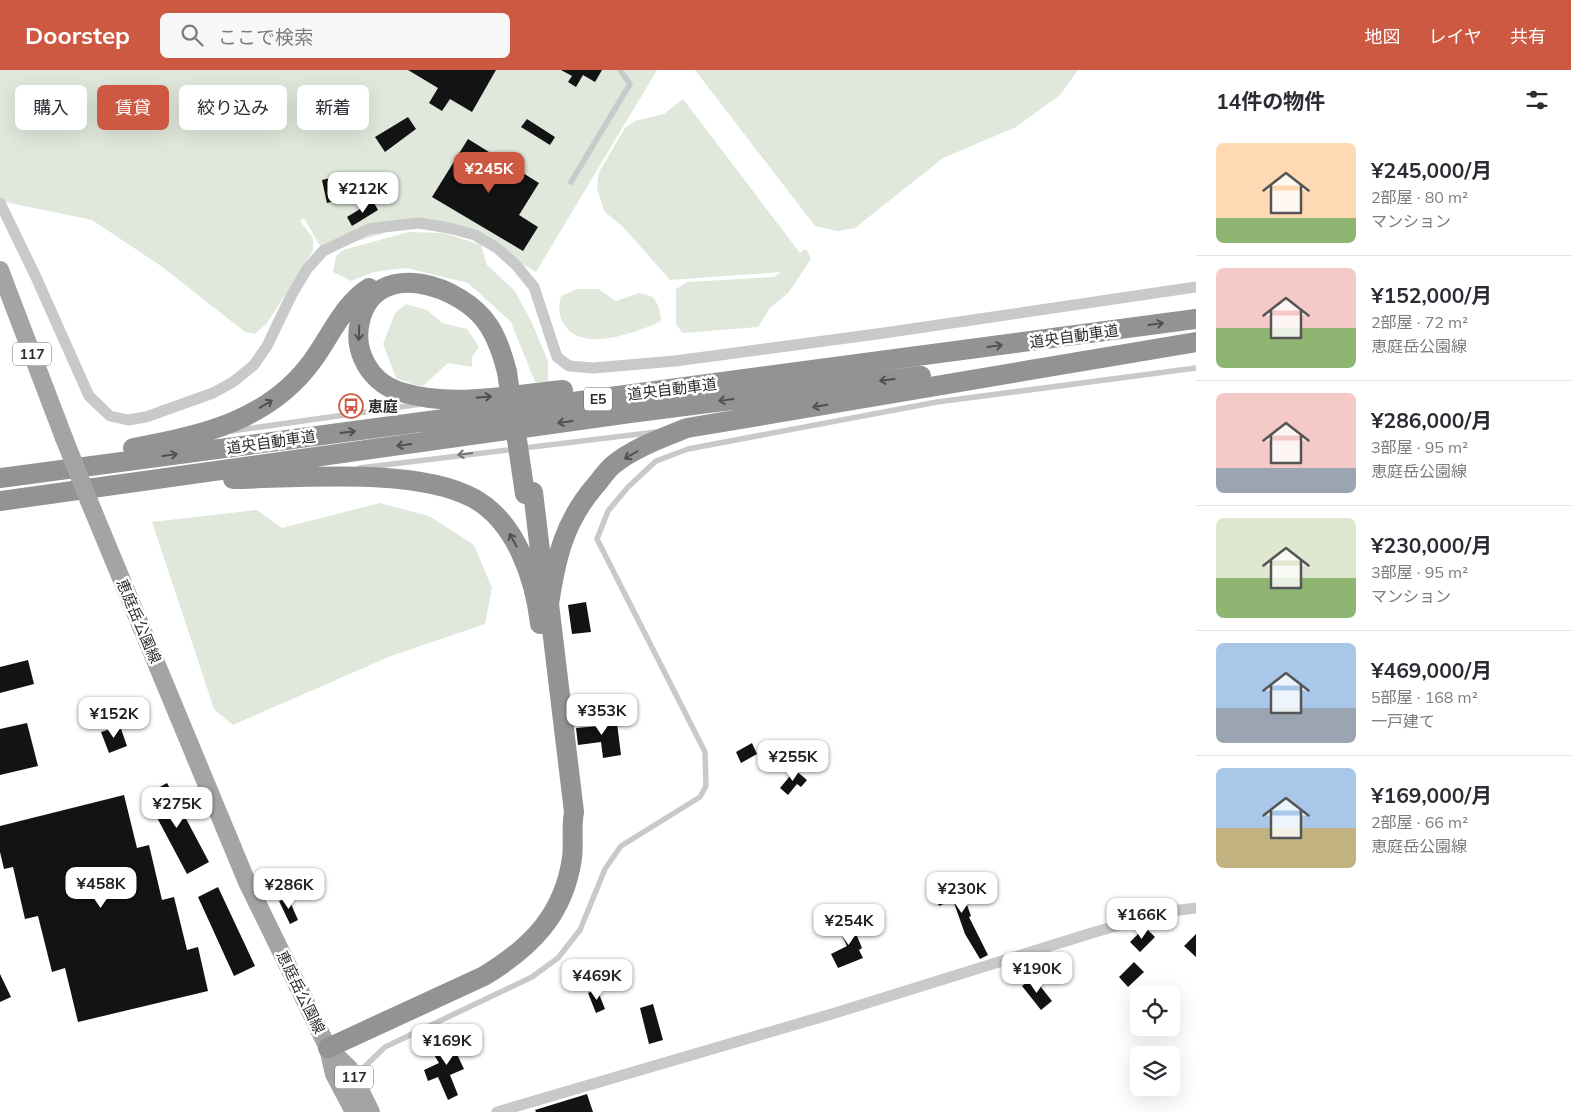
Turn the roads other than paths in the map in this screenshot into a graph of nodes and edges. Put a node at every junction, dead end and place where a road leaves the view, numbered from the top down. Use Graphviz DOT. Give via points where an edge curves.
graph roads {
  1 [pos="620,70"];
  2 [pos="572,182"];
  3 [pos="0,203"];
  4 [pos="0,270"];
  5 [pos="1196,287"];
  6 [pos="1196,319"];
  7 [pos="1196,342"];
  8 [pos="958,352"];
  9 [pos="1196,368"];
  10 [pos="511,372"];
  11 [pos="452,400"];
  12 [pos="688,428"];
  13 [pos="186,438"];
  14 [pos="0,468"];
  15 [pos="0,478"];
  16 [pos="269,479"];
  17 [pos="134,481"];
  18 [pos="0,501"];
  19 [pos="543,605"];
  20 [pos="1196,908"];
  21 [pos="328,1048"];
  22 [pos="354,1078"];
  23 [pos="354,1112"];
  24 [pos="372,1112"];
  25 [pos="496,1112"];
  1 -- 2 [label="lane" via="630,84"];
  3 -- 5 [label="street" via="89,396 110,416 128,420 164,411 233,382 254,365 268,346 291,296 307,269 323,251 370,229 383,227 419,223 449,228 475,234 497,248 518,266 534,287 556,357 570,366 593,368 675,361 817,342"];
  4 -- 21 [label="main road, 恵庭岳公園線 / 117, bridge" via="89,501 247,882"];
  8 -- 6 [label="highway, 道央自動車道 / E5, one-way"];
  7 -- 12 [label="highway, one-way"];
  7 -- 17 [label="highway, 道央自動車道 / E5, one-way" via="742,398"];
  11 -- 8 [label="highway, one-way"];
  15 -- 8 [label="highway, 道央自動車道 / E5, one-way"];
  9 -- 22 [label="lane" via="937,402 688,449 656,461 608,511 597,539 705,752 706,786 700,797 620,846 605,869 580,930 558,958 532,977 385,1047"];
  10 -- 11 [label="highway, one-way" via="489,326 466,301 450,292 419,283 403,283 379,292 369,302 359,326 361,353 368,368 394,390"];
  13 -- 10 [label="highway, one-way" via="222,428 268,404 292,387 364,290 380,280 400,275 439,278 478,298 500,327"];
  10 -- 19 [label="highway, bridge"];
  11 -- 13 [label="lane"];
  12 -- 16 [label="lane, one-way"];
  12 -- 19 [label="highway, one-way" via="653,442 612,466 583,500 563,535"];
  13 -- 14 [label="highway"];
  16 -- 17 [label="highway"];
  19 -- 16 [label="highway, one-way" via="506,527 475,498 413,481"];
  17 -- 18 [label="highway, 道央自動車道 / E5"];
  19 -- 21 [label="highway" via="574,812 572,857 555,912 521,951 484,976"];
  20 -- 25 [label="street" via="1164,912 1095,932 835,1013"];
  21 -- 22 [label="main road, 恵庭岳公園線 / 117" via="349,1068"];
  21 -- 23 [label="main road, 恵庭岳公園線 / 117" via="334,1074"];
  22 -- 24 [label="main road, 恵庭岳公園線 / 117"];
}
